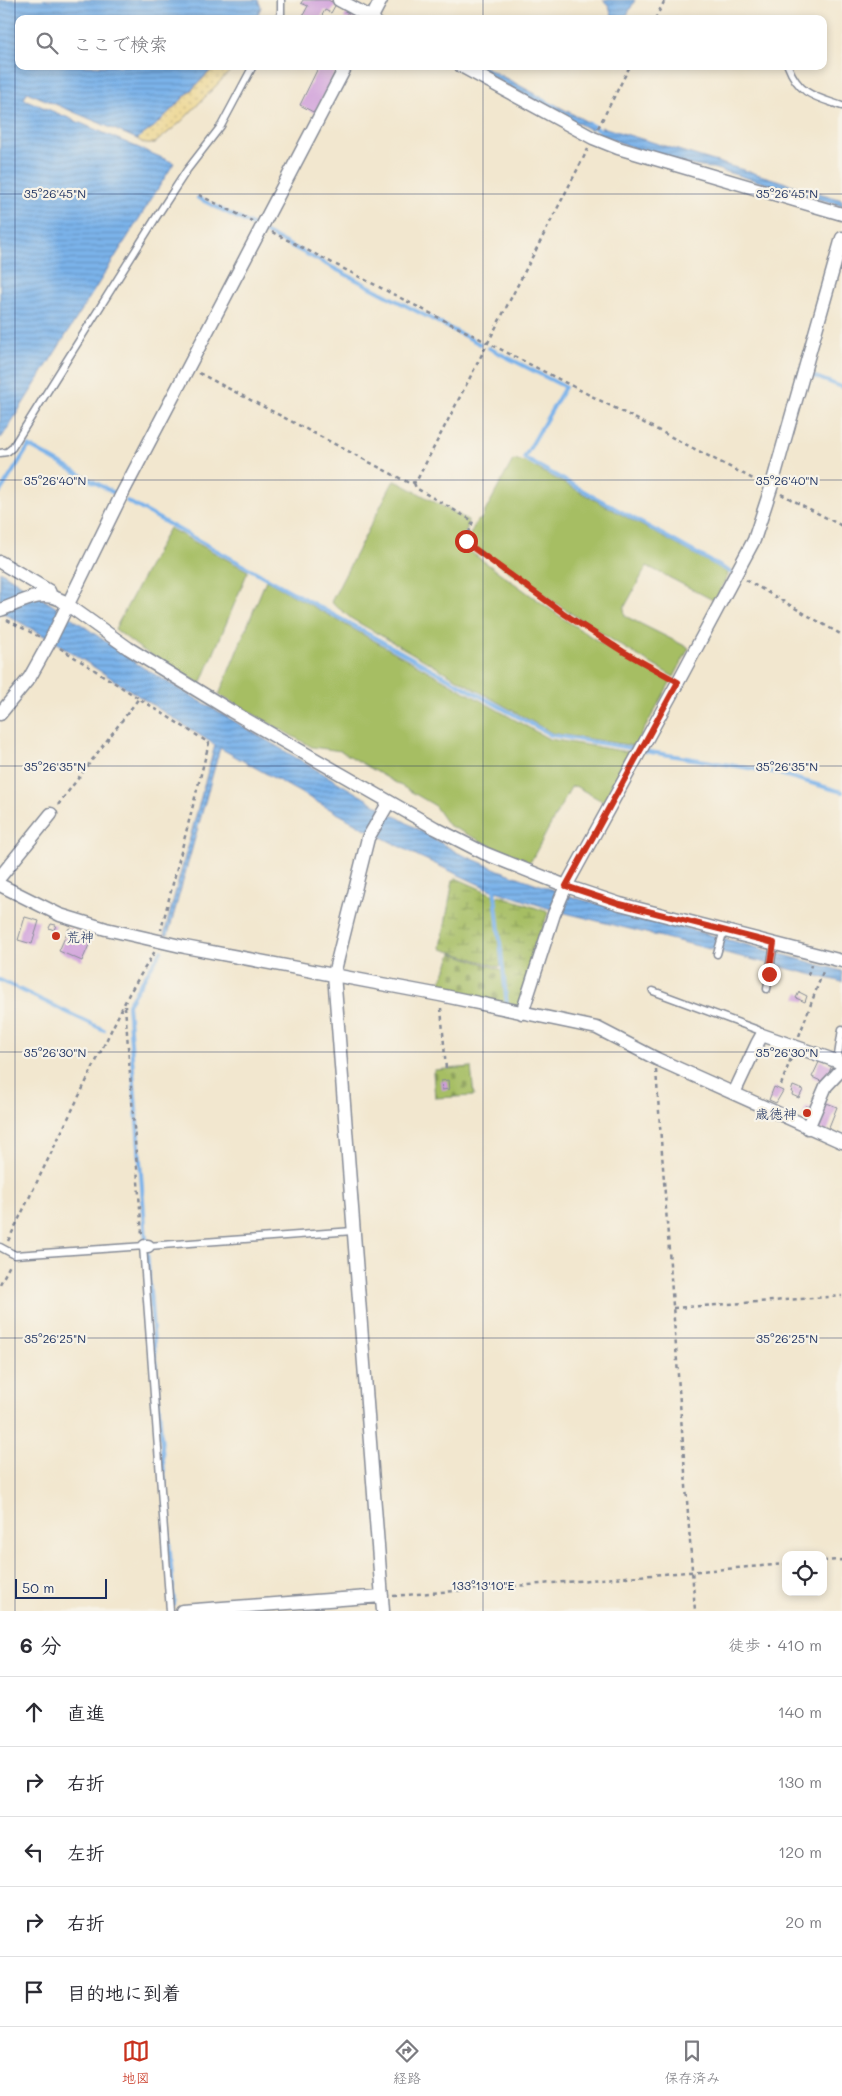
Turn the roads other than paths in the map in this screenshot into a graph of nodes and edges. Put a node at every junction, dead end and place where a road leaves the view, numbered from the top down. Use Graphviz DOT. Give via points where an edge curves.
graph roads {
  1 [pos="281,0"];
  2 [pos="339,0"];
  3 [pos="381,0"];
  4 [pos="280,15"];
  5 [pos="366,15"];
  6 [pos="374,15"];
  7 [pos="251,70"];
  8 [pos="344,70"];
  9 [pos="468,70"];
  10 [pos="790,70"];
  11 [pos="842,106"];
  12 [pos="842,214"];
  13 [pos="842,238"];
  14 [pos="0,453"];
  15 [pos="0,562"];
  16 [pos="47,596"];
  17 [pos="67,607"];
  18 [pos="2,614"];
  19 [pos="0,714"];
  20 [pos="387,804"];
  21 [pos="50,814"];
  22 [pos="0,877"];
  23 [pos="0,884"];
  24 [pos="565,889"];
  25 [pos="723,933"];
  26 [pos="773,946"];
  27 [pos="718,952"];
  28 [pos="842,961"];
  29 [pos="334,974"];
  30 [pos="767,989"];
  31 [pos="653,991"];
  32 [pos="522,1013"];
  33 [pos="842,1029"];
  34 [pos="762,1035"];
  35 [pos="840,1065"];
  36 [pos="734,1093"];
  37 [pos="808,1128"];
  38 [pos="842,1142"];
  39 [pos="354,1231"];
  40 [pos="146,1246"];
  41 [pos="2,1248"];
  42 [pos="382,1596"];
  43 [pos="170,1611"];
  44 [pos="182,1611"];
  45 [pos="383,1611"];
  1 -- 4 [label="lane"];
  2 -- 5 [label="street"];
  3 -- 6 [label="street"];
  7 -- 14 [label="lane" via="222,126 156,216 12,448"];
  8 -- 17 [label="street" via="121,496"];
  9 -- 12 [label="street" via="593,138 618,148"];
  10 -- 11 [label="lane" via="798,86 809,95"];
  13 -- 24 [label="street" via="754,540"];
  15 -- 16 [label="street" via="49,592"];
  16 -- 17 [label="street"];
  16 -- 18 [label="street" via="34,596"];
  17 -- 19 [label="street" via="30,677"];
  17 -- 20 [label="street" via="136,653"];
  20 -- 24 [label="street"];
  20 -- 29 [label="street" via="368,838"];
  21 -- 22 [label="street"];
  23 -- 29 [label="street" via="60,916 106,929 160,937"];
  24 -- 25 [label="street"];
  24 -- 32 [label="street"];
  25 -- 26 [label="street"];
  25 -- 27 [label="lane"];
  26 -- 28 [label="street"];
  26 -- 30 [label="lane"];
  29 -- 32 [label="street"];
  29 -- 39 [label="street"];
  31 -- 34 [label="lane" via="758,1030"];
  32 -- 36 [label="street" via="596,1028"];
  33 -- 35 [label="lane"];
  34 -- 35 [label="street"];
  34 -- 36 [label="street"];
  35 -- 37 [label="street" via="826,1086"];
  36 -- 37 [label="street"];
  37 -- 38 [label="street"];
  39 -- 40 [label="lane"];
  39 -- 42 [label="street"];
  40 -- 41 [label="lane" via="15,1254"];
  40 -- 43 [label="lane"];
  42 -- 44 [label="street"];
  42 -- 45 [label="street"];
}
